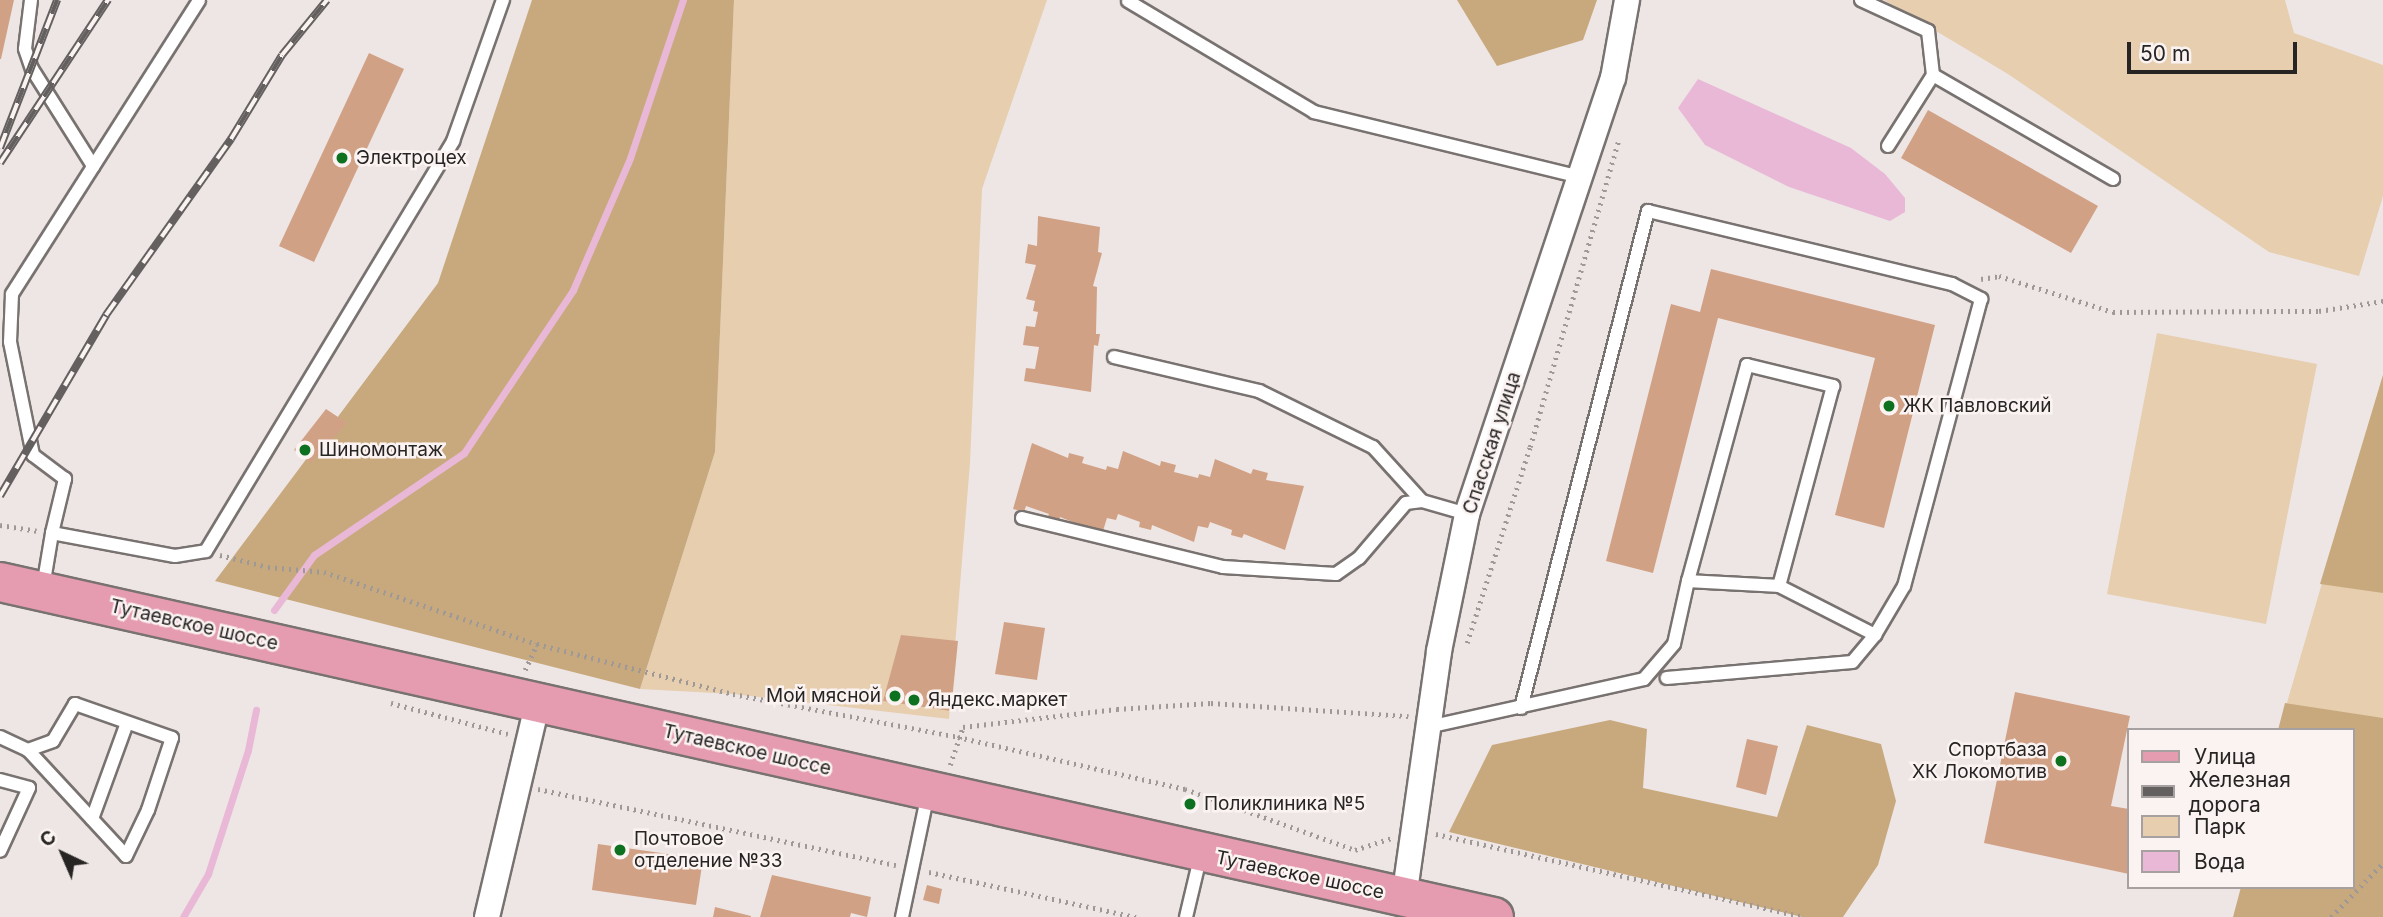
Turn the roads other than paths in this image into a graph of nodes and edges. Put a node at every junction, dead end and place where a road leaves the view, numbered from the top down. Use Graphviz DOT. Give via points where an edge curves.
graph roads {
  1 [pos="31,0"];
  2 [pos="199,0"];
  3 [pos="503,0"];
  4 [pos="1628,0"];
  5 [pos="1861,0"];
  6 [pos="1128,1"];
  7 [pos="1933,75"];
  8 [pos="1888,146"];
  9 [pos="93,166"];
  10 [pos="1581,177"];
  11 [pos="2113,179"];
  12 [pos="1114,357"];
  13 [pos="1422,501"];
  14 [pos="1467,514"];
  15 [pos="1022,518"];
  16 [pos="52,533"];
  17 [pos="1688,581"];
  18 [pos="0,582"];
  19 [pos="1779,586"];
  20 [pos="42,591"];
  21 [pos="1875,635"];
  22 [pos="1667,678"];
  23 [pos="538,702"];
  24 [pos="1521,708"];
  25 [pos="127,723"];
  26 [pos="1428,727"];
  27 [pos="0,737"];
  28 [pos="28,750"];
  29 [pos="0,780"];
  30 [pos="928,793"];
  31 [pos="92,819"];
  32 [pos="0,851"];
  33 [pos="1201,853"];
  34 [pos="1404,898"];
  35 [pos="487,917"];
  36 [pos="902,917"];
  37 [pos="1186,917"];
  38 [pos="1494,917"];
  1 -- 9 [label="lane" via="25,49 32,69"];
  2 -- 9 [label="lane"];
  3 -- 16 [label="lane" via="453,141 206,551 175,556"];
  4 -- 10 [label="street, Спасская улица" via="1613,78"];
  5 -- 7 [label="lane" via="1928,31"];
  6 -- 10 [label="lane" via="1314,112"];
  7 -- 8 [label="lane"];
  7 -- 11 [label="lane"];
  9 -- 16 [label="lane" via="12,293 10,342 33,455 65,478"];
  10 -- 14 [label="street, Спасская улица"];
  12 -- 13 [label="lane" via="1259,391 1373,447"];
  13 -- 14 [label="lane"];
  13 -- 15 [label="lane" via="1397,509 1359,558 1336,574 1223,567"];
  14 -- 26 [label="street, Спасская улица"];
  16 -- 20 [label="lane"];
  17 -- 19 [label="lane"];
  17 -- 19 [label="lane" via="1746,365 1833,386"];
  17 -- 24 [label="lane" via="1674,644 1644,678"];
  18 -- 20 [label="main road, Тутаевское шоссе"];
  19 -- 21 [label="lane"];
  20 -- 23 [label="main road, Тутаевское шоссе"];
  21 -- 22 [label="lane" via="1852,662"];
  21 -- 24 [label="lane" via="1904,586 1981,299 1952,284 1648,211"];
  23 -- 30 [label="main road, Тутаевское шоссе"];
  23 -- 35 [label="street"];
  24 -- 26 [label="lane"];
  25 -- 28 [label="lane" via="75,704 53,741"];
  25 -- 31 [label="lane"];
  25 -- 31 [label="lane" via="172,738 148,810 126,856"];
  26 -- 34 [label="street, Спасская улица"];
  27 -- 28 [label="lane"];
  28 -- 31 [label="lane"];
  29 -- 32 [label="lane" via="29,788"];
  30 -- 33 [label="main road, Тутаевское шоссе"];
  30 -- 36 [label="lane"];
  33 -- 34 [label="main road, Тутаевское шоссе"];
  33 -- 37 [label="lane"];
  34 -- 38 [label="main road, Тутаевское шоссе"];
}
